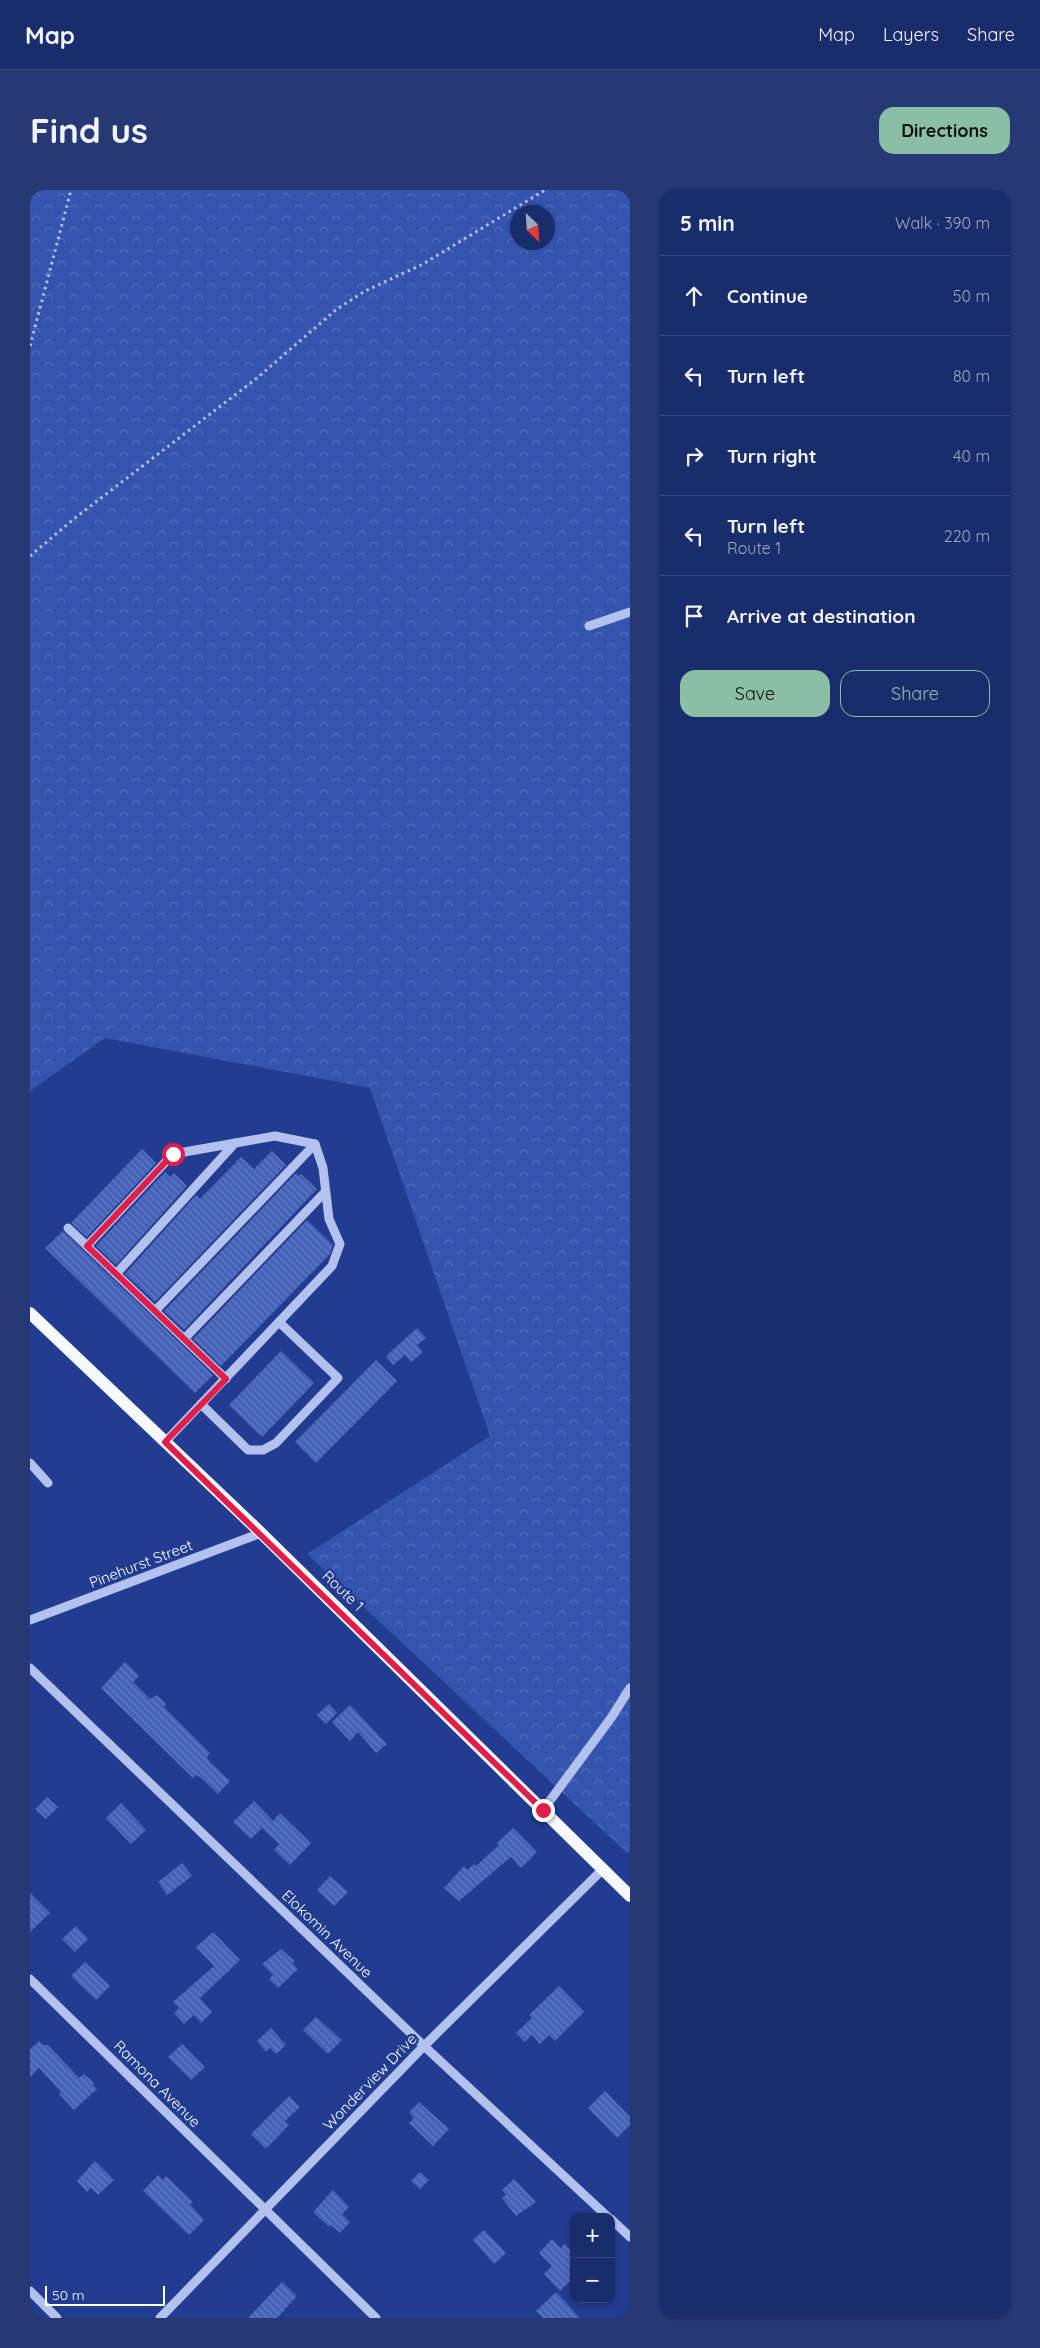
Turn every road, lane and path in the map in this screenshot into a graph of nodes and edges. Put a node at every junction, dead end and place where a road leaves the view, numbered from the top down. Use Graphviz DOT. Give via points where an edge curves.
graph roads {
  1 [pos="71,190"];
  2 [pos="544,190"];
  3 [pos="30,346"];
  4 [pos="30,556"];
  5 [pos="630,612"];
  6 [pos="589,626"];
  7 [pos="235,1143"];
  8 [pos="314,1144"];
  9 [pos="325,1192"];
  10 [pos="68,1228"];
  11 [pos="87,1246"];
  12 [pos="116,1274"];
  13 [pos="154,1311"];
  14 [pos="30,1313"];
  15 [pos="279,1322"];
  16 [pos="184,1339"];
  17 [pos="226,1379"];
  18 [pos="202,1404"];
  19 [pos="165,1442"];
  20 [pos="30,1463"];
  21 [pos="48,1483"];
  22 [pos="261,1533"];
  23 [pos="30,1620"];
  24 [pos="30,1668"];
  25 [pos="630,1688"];
  26 [pos="543,1810"];
  27 [pos="603,1869"];
  28 [pos="630,1896"];
  29 [pos="30,1979"];
  30 [pos="424,2046"];
  31 [pos="265,2210"];
  32 [pos="604,2213"];
  33 [pos="615,2223"];
  34 [pos="630,2237"];
  35 [pos="30,2291"];
  36 [pos="57,2318"];
  37 [pos="160,2318"];
  38 [pos="376,2318"];
  1 -- 3 [label="path"];
  2 -- 4 [label="path" via="423,264 364,291 337,309 258,378"];
  5 -- 6 [label="street"];
  7 -- 8 [label="street" via="275,1136"];
  7 -- 11 [label="street" via="173,1154"];
  7 -- 12 [label="street"];
  8 -- 9 [label="street" via="323,1168"];
  8 -- 13 [label="street"];
  9 -- 15 [label="street" via="329,1219 340,1244 332,1266"];
  9 -- 16 [label="street"];
  10 -- 11 [label="street"];
  11 -- 12 [label="street"];
  12 -- 13 [label="street"];
  13 -- 16 [label="street"];
  14 -- 19 [label="main road, Route 1"];
  15 -- 17 [label="street"];
  15 -- 18 [label="street" via="338,1378 326,1391 276,1443 255,1451 248,1450"];
  16 -- 17 [label="street"];
  17 -- 18 [label="street"];
  18 -- 19 [label="street"];
  19 -- 22 [label="main road, Route 1"];
  20 -- 21 [label="street"];
  22 -- 23 [label="street, Pinehurst Street"];
  22 -- 26 [label="main road, Route 1"];
  24 -- 30 [label="street, Elokomin Avenue"];
  25 -- 26 [label="street"];
  26 -- 27 [label="main road, Route 1"];
  27 -- 28 [label="main road, Route 1"];
  27 -- 30 [label="street, Wonderview Drive"];
  29 -- 31 [label="street, Ramona Avenue"];
  30 -- 31 [label="street, Wonderview Drive"];
  30 -- 32 [label="street, Elokomin Avenue"];
  31 -- 37 [label="street, Wonderview Drive"];
  31 -- 38 [label="street, Ramona Avenue"];
  33 -- 34 [label="street"];
  35 -- 36 [label="street"];
}
